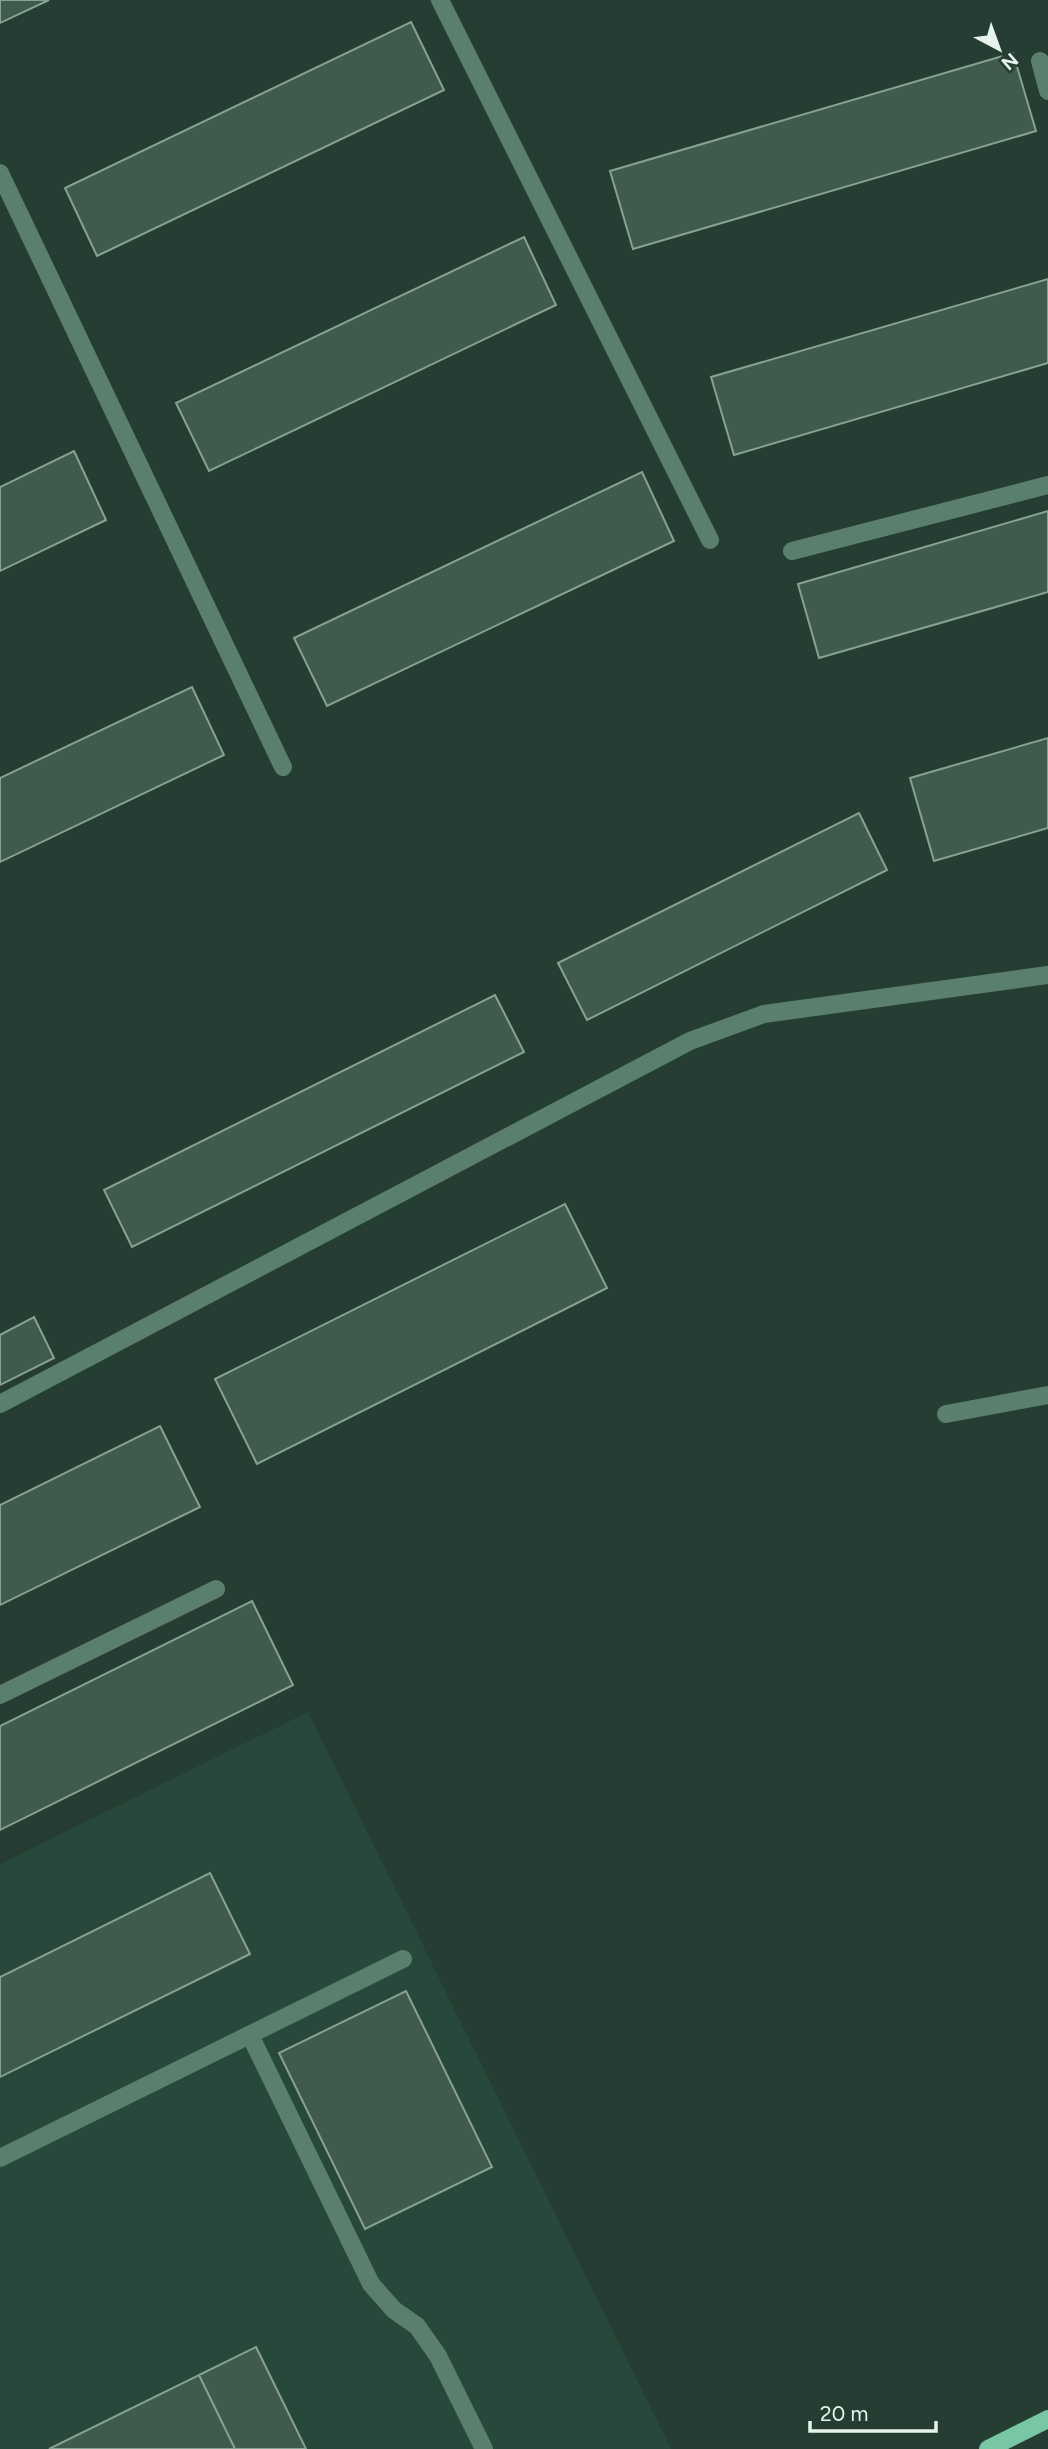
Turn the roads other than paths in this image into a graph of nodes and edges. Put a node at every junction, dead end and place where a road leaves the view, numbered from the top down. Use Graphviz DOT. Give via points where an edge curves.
graph roads {
  1 [pos="440,0"];
  2 [pos="1040,61"];
  3 [pos="1048,91"];
  4 [pos="0,173"];
  5 [pos="1048,485"];
  6 [pos="710,540"];
  7 [pos="792,551"];
  8 [pos="283,767"];
  9 [pos="1048,975"];
  10 [pos="1048,1395"];
  11 [pos="0,1404"];
  12 [pos="946,1414"];
  13 [pos="215,1589"];
  14 [pos="0,1695"];
  15 [pos="403,1959"];
  16 [pos="250,2035"];
  17 [pos="0,2158"];
  18 [pos="1048,2419"];
  19 [pos="484,2449"];
  20 [pos="988,2449"];
  1 -- 6 [label="street"];
  2 -- 3 [label="street"];
  4 -- 8 [label="street"];
  5 -- 7 [label="street"];
  9 -- 11 [label="street" via="764,1014 690,1041"];
  10 -- 12 [label="street"];
  13 -- 14 [label="street"];
  15 -- 16 [label="street"];
  16 -- 17 [label="street"];
  16 -- 19 [label="street" via="371,2284 394,2310 417,2326 438,2356"];
  18 -- 20 [label="main road"];
}
